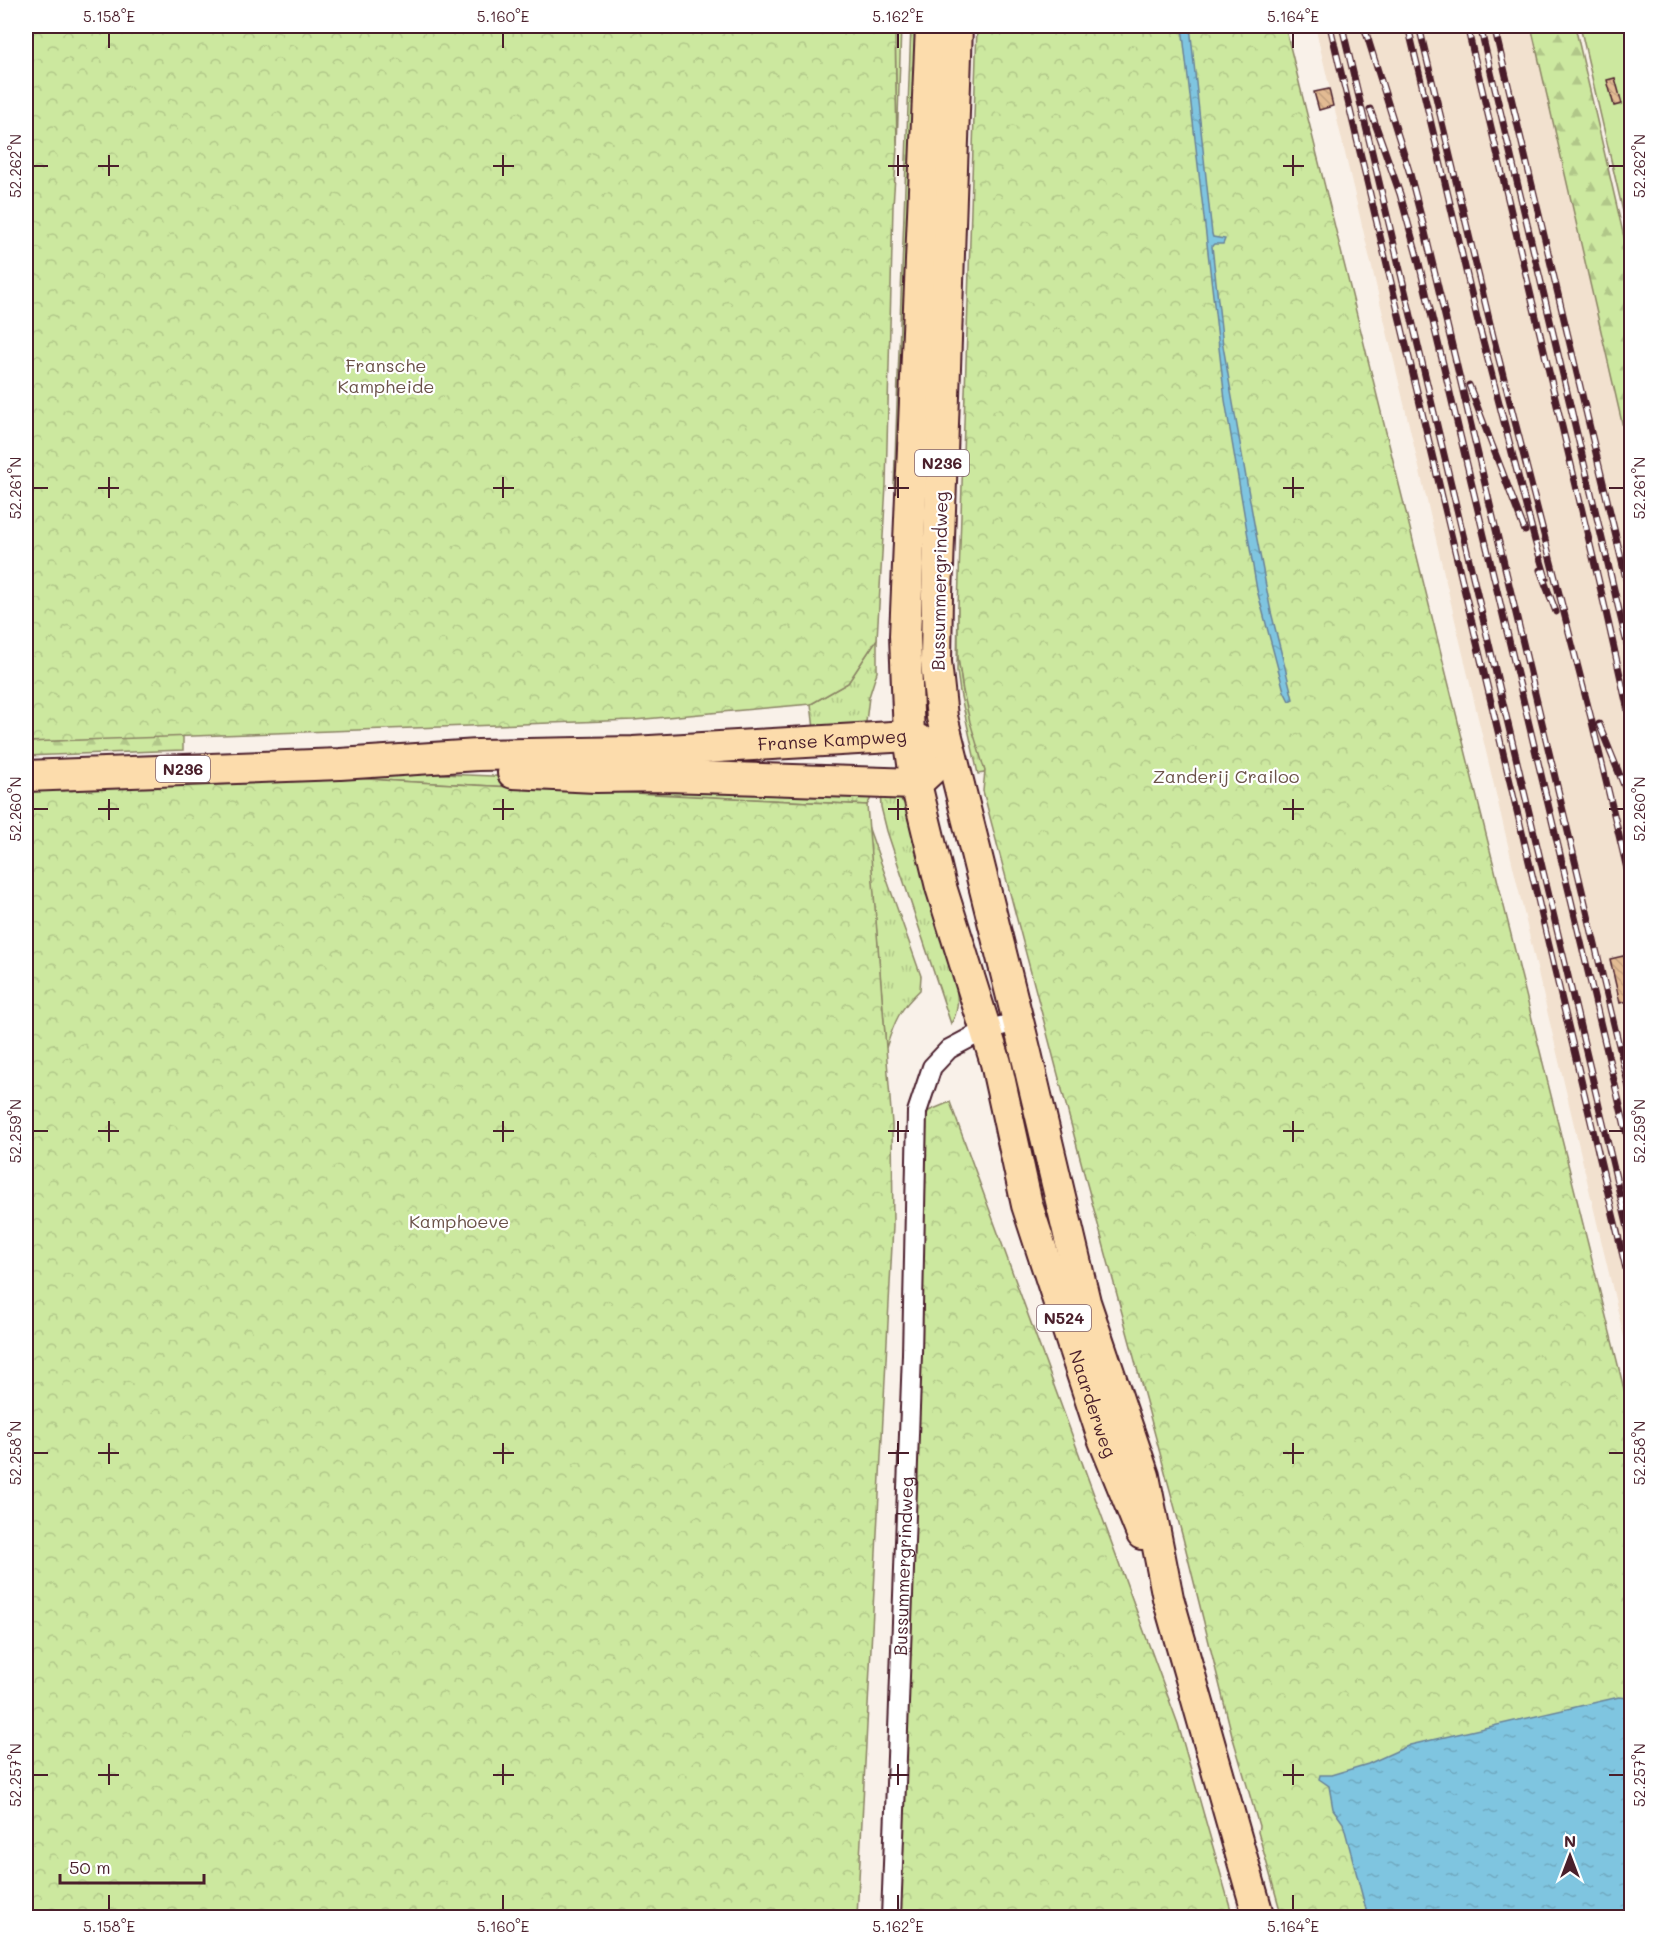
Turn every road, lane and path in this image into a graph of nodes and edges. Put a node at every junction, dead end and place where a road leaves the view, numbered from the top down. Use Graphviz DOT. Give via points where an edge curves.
graph roads {
  1 [pos="931,26"];
  2 [pos="957,26"];
  3 [pos="939,171"];
  4 [pos="909,736"];
  5 [pos="950,753"];
  6 [pos="340,764"];
  7 [pos="26,776"];
  8 [pos="916,784"];
  9 [pos="1017,1022"];
  10 [pos="985,1030"];
  11 [pos="1168,1598"];
  12 [pos="891,1917"];
  13 [pos="1259,1917"];
  1 -- 3 [label="main road, Bussummergrindweg"];
  2 -- 3 [label="main road, Bussummergrindweg"];
  3 -- 4 [label="main road, Bussummergrindweg / N236" via="905,636"];
  3 -- 5 [label="main road, Bussummergrindweg / N236" via="936,662"];
  4 -- 5 [label="main road, Franse Kampweg / N236"];
  4 -- 6 [label="main road, Franse Kampweg / N236"];
  4 -- 8 [label="main road, Bussummergrindweg / N236"];
  5 -- 8 [label="main road"];
  5 -- 9 [label="main road, Bussummergrindweg / N524"];
  6 -- 7 [label="main road, Franse Kampweg / N236"];
  6 -- 8 [label="main road, Franse Kampweg / N236" via="596,777"];
  8 -- 10 [label="main road, Bussummergrindweg / N524" via="941,887"];
  9 -- 10 [label="street, Bussummergrindweg"];
  9 -- 11 [label="main road, Naarderweg / N524" via="1085,1302 1144,1476"];
  10 -- 11 [label="main road, Naarderweg / N524" via="1027,1205 1103,1438"];
  10 -- 12 [label="street, Bussummergrindweg" via="949,1049 932,1066 917,1112"];
  11 -- 13 [label="main road, Naarderweg / N524"];
}
